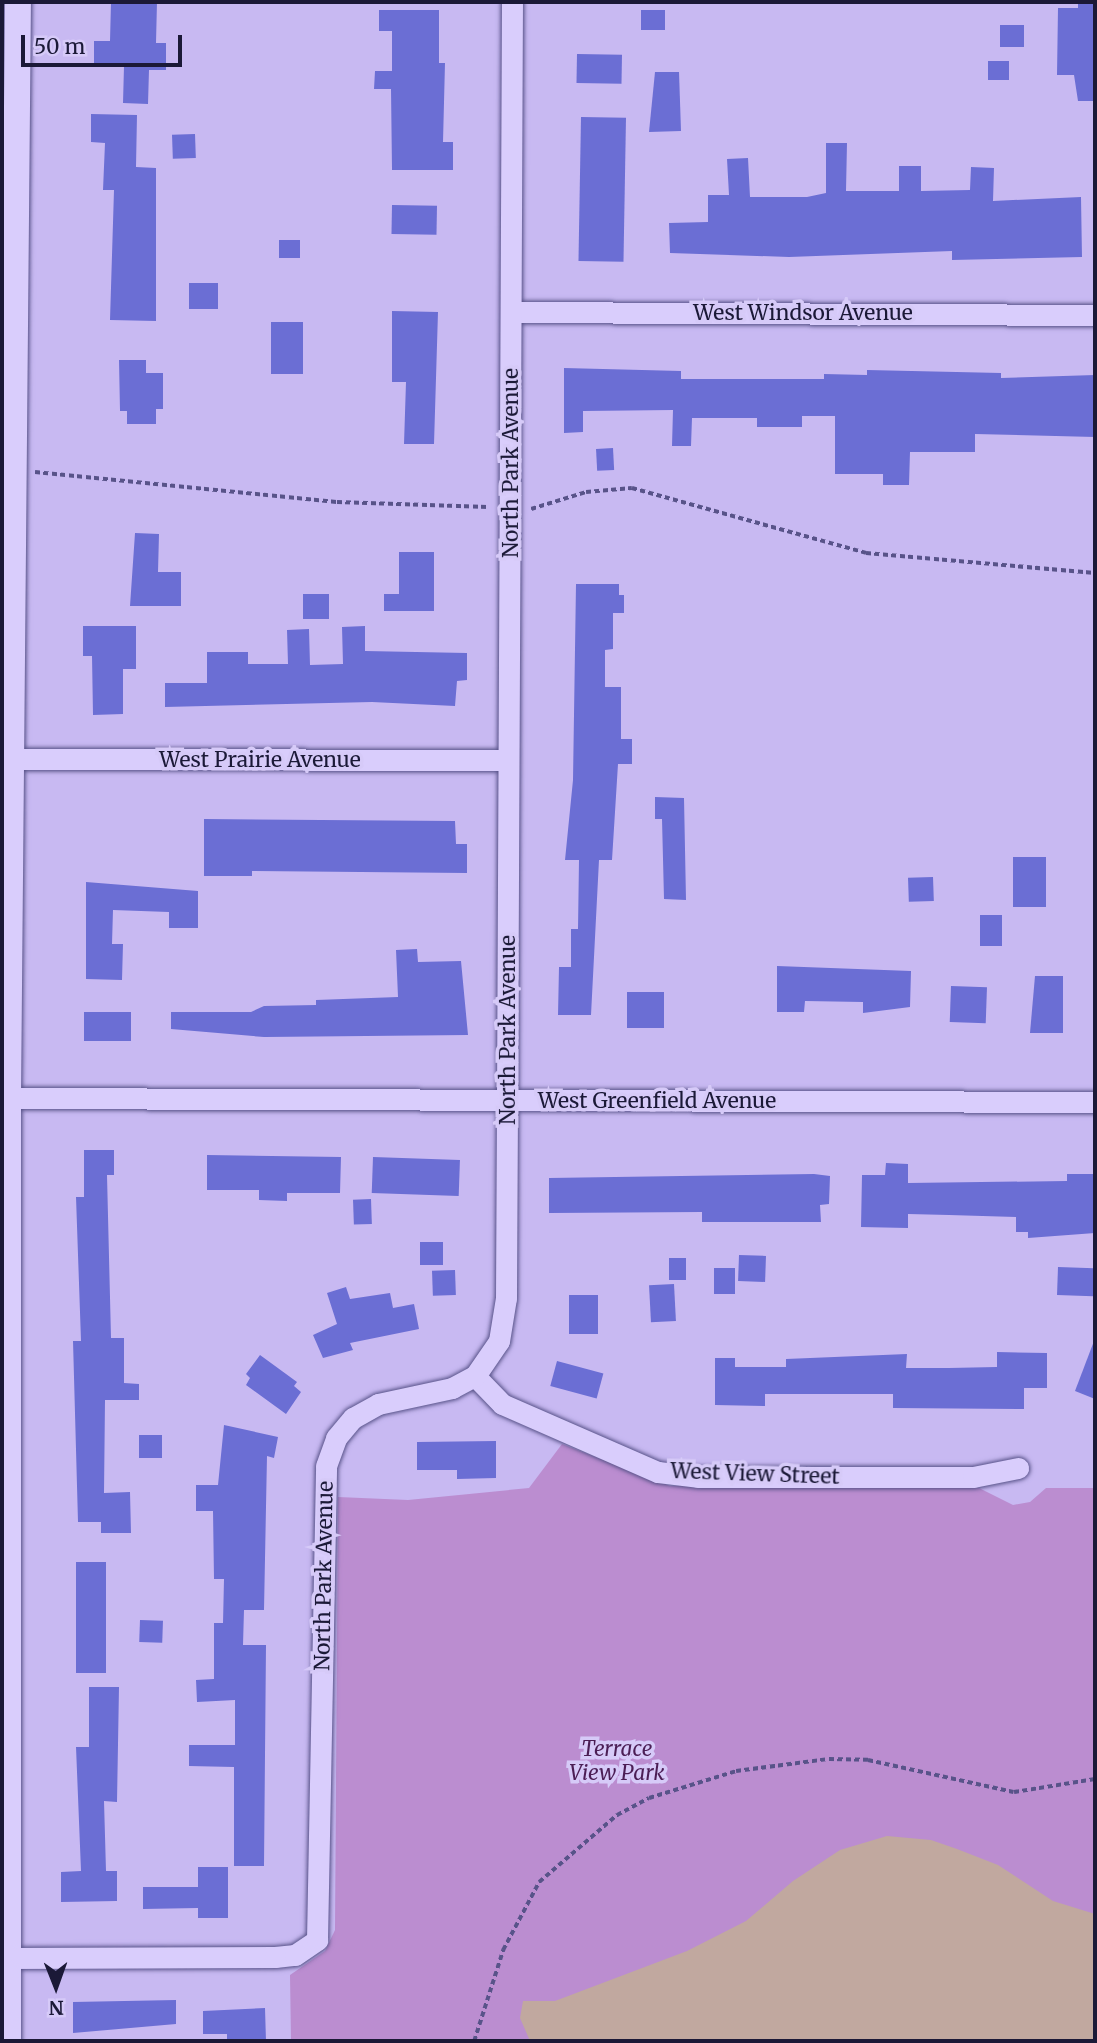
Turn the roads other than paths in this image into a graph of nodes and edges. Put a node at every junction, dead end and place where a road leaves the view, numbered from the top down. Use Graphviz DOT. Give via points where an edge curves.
graph roads {
  1 [pos="19,2"];
  2 [pos="512,2"];
  3 [pos="512,312"];
  4 [pos="1095,315"];
  5 [pos="7,619"];
  6 [pos="11,760"];
  7 [pos="508,761"];
  8 [pos="9,1098"];
  9 [pos="508,1100"];
  10 [pos="1095,1102"];
  11 [pos="475,1376"];
  12 [pos="1018,1468"];
  13 [pos="5,1518"];
  14 [pos="9,1958"];
  15 [pos="8,2041"];
  1 -- 5 [label="street"];
  2 -- 3 [label="street, North Park Avenue"];
  3 -- 4 [label="street, West Windsor Avenue"];
  3 -- 7 [label="street, North Park Avenue"];
  5 -- 6 [label="street"];
  6 -- 7 [label="street, West Prairie Avenue"];
  6 -- 8 [label="street"];
  7 -- 9 [label="street, North Park Avenue"];
  8 -- 9 [label="street, West Greenfield Avenue"];
  8 -- 13 [label="street"];
  9 -- 10 [label="street, West Greenfield Avenue"];
  9 -- 11 [label="street, North Park Avenue" via="503,1321 490,1360"];
  11 -- 12 [label="street, West View Street" via="502,1404 658,1472 698,1477 974,1477"];
  11 -- 14 [label="street, North Park Avenue" via="452,1388 364,1410 336,1438 326,1465 320,1927 308,1950 275,1957"];
  13 -- 14 [label="street"];
  14 -- 15 [label="street"];
}
